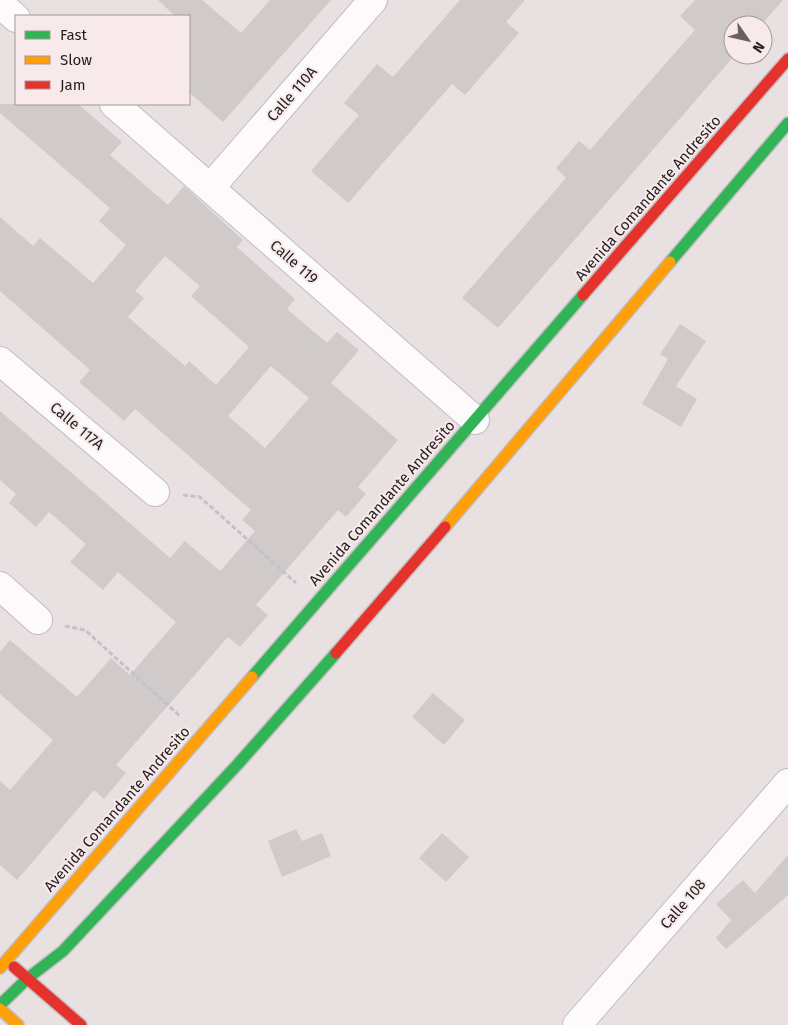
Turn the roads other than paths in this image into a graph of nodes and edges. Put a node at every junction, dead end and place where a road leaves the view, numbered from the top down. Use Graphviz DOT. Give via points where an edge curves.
graph roads {
  1 [pos="373,0"];
  2 [pos="0,4"];
  3 [pos="15,17"];
  4 [pos="788,59"];
  5 [pos="115,105"];
  6 [pos="788,123"];
  7 [pos="210,188"];
  8 [pos="0,361"];
  9 [pos="475,420"];
  10 [pos="155,492"];
  11 [pos="0,586"];
  12 [pos="38,620"];
  13 [pos="788,783"];
  14 [pos="2,961"];
  15 [pos="28,978"];
  16 [pos="0,1007"];
  17 [pos="18,1025"];
  18 [pos="81,1025"];
  19 [pos="576,1025"];
  1 -- 7 [label="street, Calle 110A"];
  2 -- 3 [label="street"];
  4 -- 9 [label="main road, Avenida Comandante Andresito"];
  5 -- 7 [label="street, Calle 119"];
  6 -- 15 [label="main road" via="390,592 238,764 63,951"];
  7 -- 9 [label="street, Calle 119"];
  8 -- 10 [label="street, Calle 117A"];
  9 -- 14 [label="main road, Avenida Comandante Andresito"];
  11 -- 12 [label="street"];
  13 -- 19 [label="street, Calle 108"];
  14 -- 15 [label="main road"];
  15 -- 16 [label="main road"];
  15 -- 18 [label="main road"];
  16 -- 17 [label="main road"];
}
